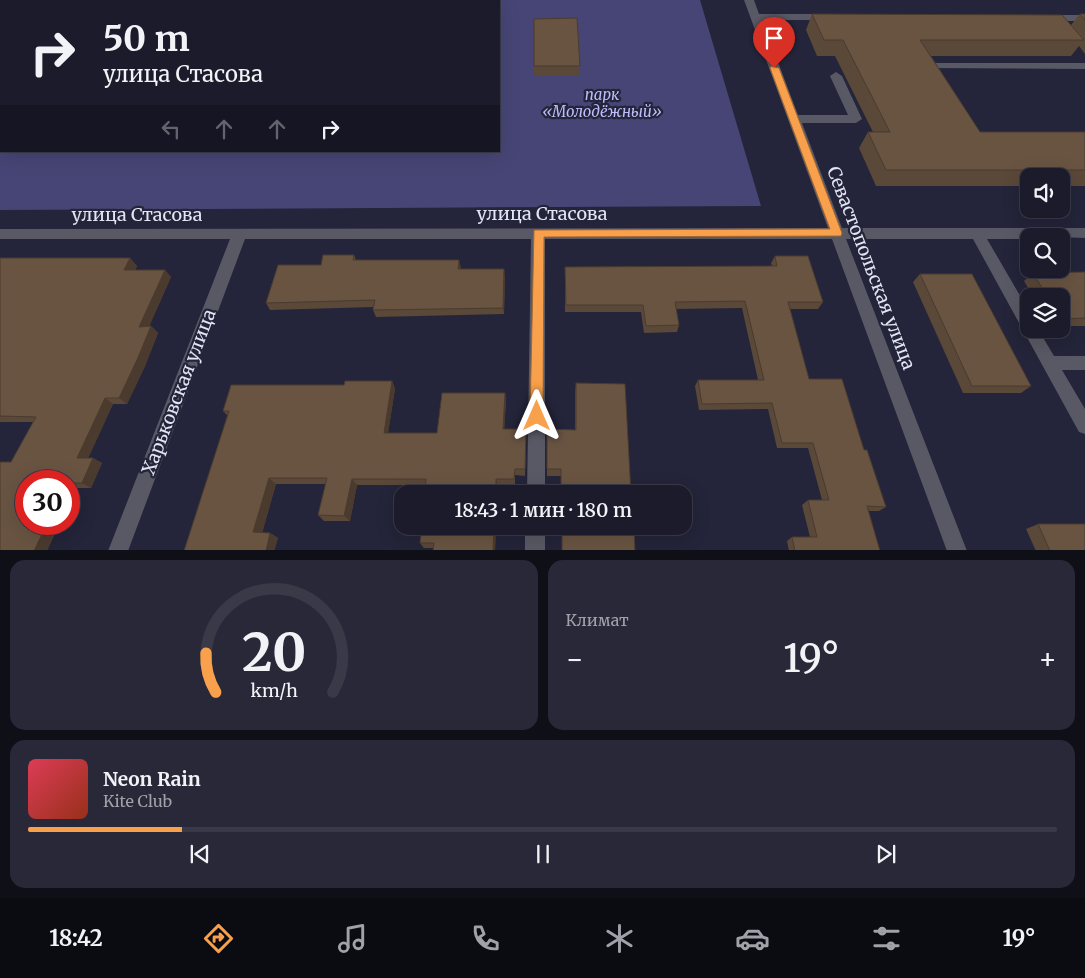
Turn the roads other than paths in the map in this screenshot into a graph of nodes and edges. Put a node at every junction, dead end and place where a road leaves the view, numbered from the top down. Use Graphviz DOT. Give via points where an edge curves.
graph roads {
  1 [pos="749,0"];
  2 [pos="755,17"];
  3 [pos="841,17"];
  4 [pos="1030,18"];
  5 [pos="1047,18"];
  6 [pos="1085,18"];
  7 [pos="1060,32"];
  8 [pos="924,66"];
  9 [pos="1085,66"];
  10 [pos="836,76"];
  11 [pos="794,119"];
  12 [pos="240,233"];
  13 [pos="538,233"];
  14 [pos="837,233"];
  15 [pos="977,233"];
  16 [pos="1085,233"];
  17 [pos="0,234"];
  18 [pos="1020,312"];
  19 [pos="1035,338"];
  20 [pos="1049,363"];
  21 [pos="1085,363"];
  22 [pos="1085,426"];
  23 [pos="536,485"];
  24 [pos="535,535"];
  25 [pos="118,550"];
  26 [pos="535,550"];
  27 [pos="957,550"];
  1 -- 2 [label="street, Севастопольская улица"];
  2 -- 3 [label="street"];
  2 -- 11 [label="street, Севастопольская улица"];
  4 -- 5 [label="street"];
  5 -- 6 [label="street"];
  5 -- 7 [label="street"];
  8 -- 9 [label="street"];
  10 -- 11 [label="street" via="856,119"];
  11 -- 14 [label="street, Севастопольская улица"];
  12 -- 13 [label="street, улица Стасова"];
  12 -- 17 [label="street, улица Стасова"];
  12 -- 25 [label="street, Харьковская улица"];
  13 -- 14 [label="street, улица Стасова"];
  13 -- 23 [label="street"];
  14 -- 15 [label="street, улица Стасова"];
  14 -- 27 [label="street, Севастопольская улица"];
  15 -- 16 [label="street, улица Стасова"];
  15 -- 18 [label="street"];
  19 -- 20 [label="street"];
  20 -- 21 [label="street"];
  20 -- 22 [label="street"];
  24 -- 26 [label="street"];
}
